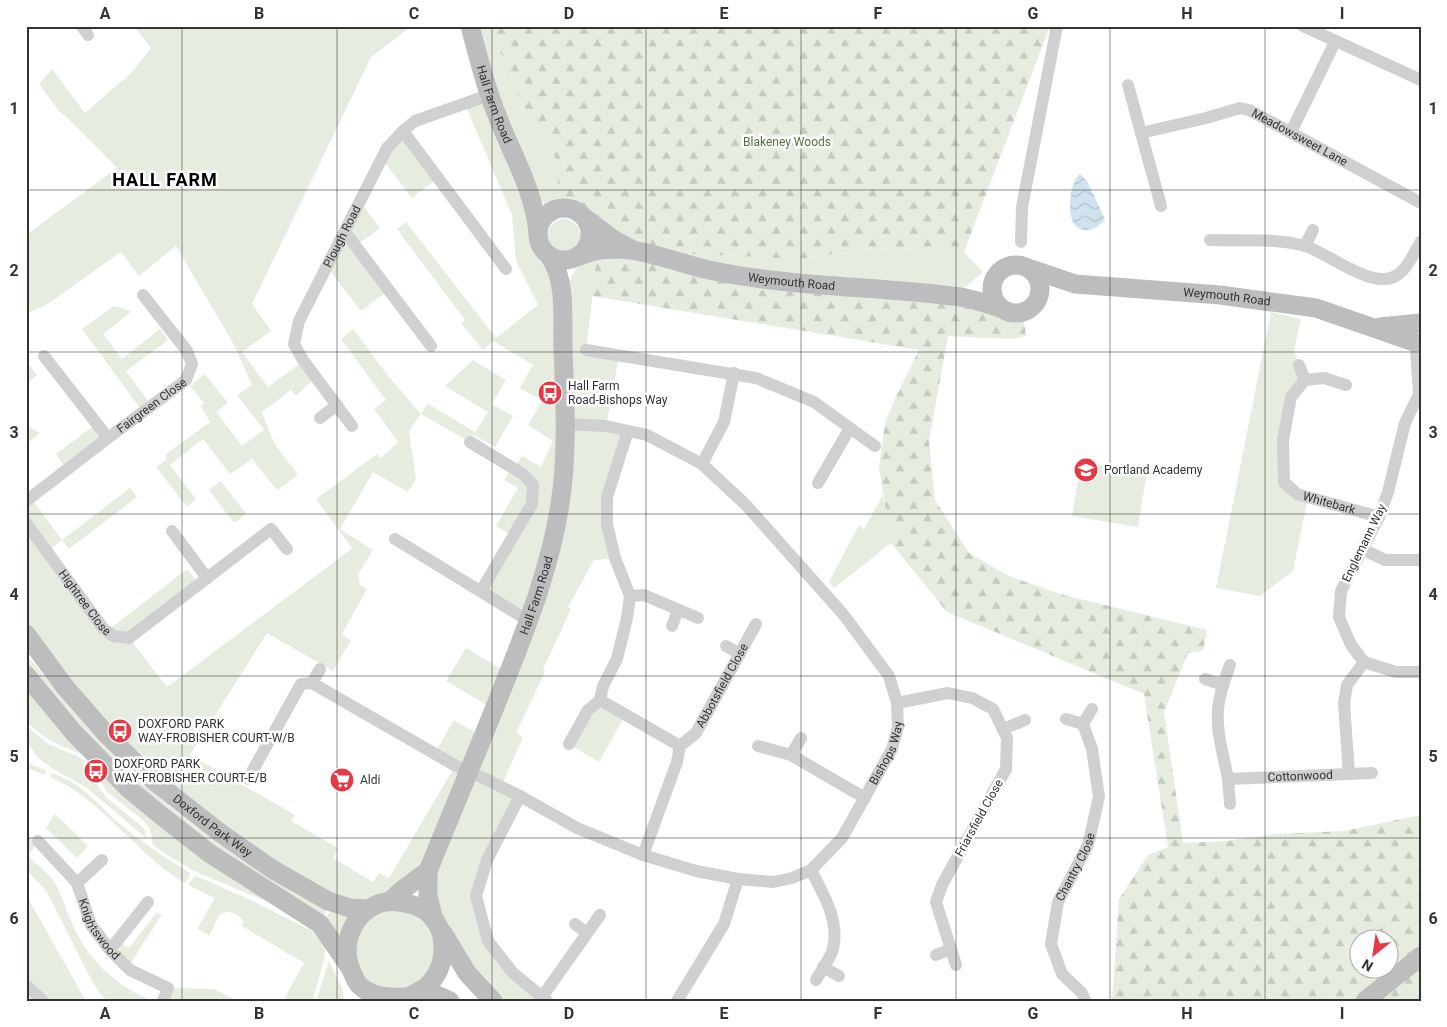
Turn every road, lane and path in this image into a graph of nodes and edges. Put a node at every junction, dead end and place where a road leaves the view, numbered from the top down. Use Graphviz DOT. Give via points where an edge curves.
graph roads {
  1 [pos="470,26"];
  2 [pos="1057,26"];
  3 [pos="1303,26"];
  4 [pos="1335,42"];
  5 [pos="1421,80"];
  6 [pos="1128,85"];
  7 [pos="489,95"];
  8 [pos="403,131"];
  9 [pos="1291,132"];
  10 [pos="1141,133"];
  11 [pos="527,182"];
  12 [pos="1421,203"];
  13 [pos="1161,206"];
  14 [pos="561,208"];
  15 [pos="585,218"];
  16 [pos="1313,230"];
  17 [pos="345,232"];
  18 [pos="538,233"];
  19 [pos="1210,240"];
  20 [pos="1421,241"];
  21 [pos="1021,242"];
  22 [pos="1305,246"];
  23 [pos="632,250"];
  24 [pos="550,256"];
  25 [pos="579,256"];
  26 [pos="506,269"];
  27 [pos="1031,270"];
  28 [pos="994,278"];
  29 [pos="1075,284"];
  30 [pos="143,295"];
  31 [pos="954,296"];
  32 [pos="1037,301"];
  33 [pos="563,303"];
  34 [pos="1000,308"];
  35 [pos="1421,323"];
  36 [pos="1376,328"];
  37 [pos="431,346"];
  38 [pos="1417,349"];
  39 [pos="586,350"];
  40 [pos="44,356"];
  41 [pos="1299,365"];
  42 [pos="734,373"];
  43 [pos="1305,380"];
  44 [pos="1346,385"];
  45 [pos="1420,392"];
  46 [pos="337,405"];
  47 [pos="320,418"];
  48 [pos="566,424"];
  49 [pos="352,426"];
  50 [pos="850,428"];
  51 [pos="628,430"];
  52 [pos="108,438"];
  53 [pos="470,442"];
  54 [pos="875,446"];
  55 [pos="702,464"];
  56 [pos="818,483"];
  57 [pos="26,502"];
  58 [pos="1378,516"];
  59 [pos="26,523"];
  60 [pos="172,531"];
  61 [pos="395,539"];
  62 [pos="287,549"];
  63 [pos="1362,549"];
  64 [pos="1421,560"];
  65 [pos="207,578"];
  66 [pos="481,592"];
  67 [pos="630,596"];
  68 [pos="678,610"];
  69 [pos="698,618"];
  70 [pos="529,621"];
  71 [pos="756,624"];
  72 [pos="672,626"];
  73 [pos="26,634"];
  74 [pos="726,646"];
  75 [pos="740,654"];
  76 [pos="1364,662"];
  77 [pos="1230,664"];
  78 [pos="320,669"];
  79 [pos="1421,672"];
  80 [pos="26,675"];
  81 [pos="1205,679"];
  82 [pos="312,683"];
  83 [pos="1223,685"];
  84 [pos="600,700"];
  85 [pos="896,704"];
  86 [pos="1092,709"];
  87 [pos="1066,719"];
  88 [pos="1025,720"];
  89 [pos="1083,724"];
  90 [pos="1003,729"];
  91 [pos="801,738"];
  92 [pos="569,744"];
  93 [pos="680,746"];
  94 [pos="758,746"];
  95 [pos="791,755"];
  96 [pos="469,771"];
  97 [pos="1372,773"];
  98 [pos="1349,774"];
  99 [pos="248,779"];
  100 [pos="1228,779"];
  101 [pos="520,796"];
  102 [pos="865,798"];
  103 [pos="1230,804"];
  104 [pos="38,841"];
  105 [pos="643,855"];
  106 [pos="102,860"];
  107 [pos="811,870"];
  108 [pos="428,871"];
  109 [pos="738,879"];
  110 [pos="77,883"];
  111 [pos="390,901"];
  112 [pos="148,902"];
  113 [pos="367,909"];
  114 [pos="600,915"];
  115 [pos="437,924"];
  116 [pos="575,924"];
  117 [pos="587,933"];
  118 [pos="951,948"];
  119 [pos="110,950"];
  120 [pos="936,954"];
  121 [pos="1421,956"];
  122 [pos="956,965"];
  123 [pos="823,967"];
  124 [pos="351,969"];
  125 [pos="839,976"];
  126 [pos="816,980"];
  127 [pos="26,985"];
  128 [pos="407,997"];
  129 [pos="544,999"];
  130 [pos="43,1001"];
  131 [pos="163,1001"];
  132 [pos="354,1001"];
  133 [pos="450,1001"];
  134 [pos="493,1001"];
  135 [pos="677,1001"];
  136 [pos="1085,1001"];
  137 [pos="1365,1001"];
  1 -- 7 [label="street, Hall Farm Road"];
  2 -- 21 [label="street" via="1022,207"];
  3 -- 4 [label="street"];
  4 -- 5 [label="street"];
  4 -- 9 [label="street"];
  6 -- 10 [label="street"];
  7 -- 8 [label="street, Plough Road" via="415,121"];
  7 -- 11 [label="street, Hall Farm Road"];
  8 -- 17 [label="street, Plough Road" via="387,148"];
  8 -- 26 [label="street"];
  9 -- 10 [label="street, Meadowsweet Lane" via="1240,108"];
  9 -- 12 [label="street, Meadowsweet Lane"];
  10 -- 13 [label="street"];
  11 -- 14 [label="street, Hall Farm Road"];
  11 -- 18 [label="street, Hall Farm Road"];
  14 -- 15 [label="street" via="578,212"];
  14 -- 18 [label="street" via="545,216"];
  15 -- 23 [label="street, Weymouth Road"];
  15 -- 25 [label="street" via="589,226 589,242"];
  16 -- 22 [label="street"];
  17 -- 37 [label="street"];
  17 -- 46 [label="street, Plough Road" via="299,321 294,344"];
  18 -- 24 [label="street" via="541,246"];
  19 -- 22 [label="street"];
  20 -- 22 [label="street" via="1401,273 1386,279 1370,277"];
  23 -- 25 [label="street, Weymouth Road" via="597,249"];
  23 -- 31 [label="street, Weymouth Road" via="710,270 785,282"];
  24 -- 25 [label="street" via="564,260"];
  24 -- 33 [label="street, Hall Farm Road" via="557,270"];
  25 -- 33 [label="street, Hall Farm Road"];
  27 -- 28 [label="street" via="1022,265 1008,265"];
  27 -- 29 [label="street, Weymouth Road"];
  27 -- 32 [label="street" via="1039,281"];
  28 -- 31 [label="street, Weymouth Road"];
  28 -- 34 [label="street" via="992,294"];
  29 -- 32 [label="street, Weymouth Road"];
  29 -- 36 [label="street, Weymouth Road" via="1220,295 1316,308"];
  30 -- 52 [label="street, Fairgreen Close" via="187,351 192,364 186,380"];
  31 -- 34 [label="street, Weymouth Road"];
  32 -- 34 [label="street" via="1022,313"];
  33 -- 48 [label="street, Hall Farm Road"];
  35 -- 36 [label="street, Weymouth Road"];
  35 -- 38 [label="street" via="1416,328"];
  36 -- 38 [label="street, Weymouth Road"];
  38 -- 45 [label="street, Englemann Way"];
  39 -- 42 [label="street"];
  40 -- 52 [label="street, Fairgreen Close"];
  41 -- 43 [label="street"];
  42 -- 50 [label="street" via="756,378 814,402"];
  42 -- 55 [label="street" via="724,422"];
  43 -- 44 [label="street" via="1324,378"];
  43 -- 58 [label="street, Whitebark" via="1291,397 1283,440 1284,482 1297,494"];
  45 -- 58 [label="street, Englemann Way" via="1405,423 1388,492"];
  46 -- 47 [label="street"];
  46 -- 49 [label="street, Plough Road"];
  48 -- 51 [label="street, Bishops Way"];
  48 -- 70 [label="street, Hall Farm Road" via="560,504 547,564"];
  50 -- 54 [label="street"];
  50 -- 56 [label="street"];
  51 -- 55 [label="street, Bishops Way" via="647,435"];
  51 -- 67 [label="street" via="608,497 608,524 615,558"];
  52 -- 57 [label="street, Fairgreen Close"];
  53 -- 66 [label="street" via="523,474 533,485 532,504"];
  55 -- 85 [label="street, Bishops Way" via="746,506 843,614 889,676"];
  58 -- 63 [label="street, Englemann Way"];
  59 -- 65 [label="street, Hightree Close" via="103,628 113,636 129,638"];
  60 -- 65 [label="street"];
  61 -- 66 [label="street"];
  62 -- 65 [label="street, Hightree Close" via="271,528"];
  63 -- 64 [label="street" via="1385,560"];
  63 -- 76 [label="street, Englemann Way" via="1341,591 1339,617 1351,645"];
  66 -- 70 [label="street"];
  67 -- 68 [label="street" via="644,596"];
  67 -- 84 [label="street" via="617,658"];
  68 -- 69 [label="street"];
  68 -- 72 [label="street"];
  70 -- 96 [label="street, Hall Farm Road"];
  71 -- 75 [label="street, Abbotsfield Close"];
  73 -- 113 [label="street, Doxford Park Way" via="65,687 107,735 154,781 219,832 328,902"];
  74 -- 75 [label="street"];
  75 -- 93 [label="street, Abbotsfield Close" via="696,733"];
  76 -- 79 [label="street" via="1396,672"];
  76 -- 98 [label="street, Cottonwood" via="1347,685 1344,702"];
  77 -- 83 [label="street"];
  78 -- 82 [label="street"];
  80 -- 124 [label="street, Doxford Park Way" via="74,733 129,789 209,853 320,924"];
  81 -- 83 [label="street"];
  82 -- 96 [label="street, Bishops Way"];
  82 -- 99 [label="street" via="301,684"];
  83 -- 100 [label="street" via="1218,726"];
  84 -- 92 [label="street" via="588,710"];
  84 -- 93 [label="street"];
  85 -- 90 [label="street, Friarsfield Close" via="948,693 972,698 993,709"];
  85 -- 102 [label="street, Bishops Way" via="898,727 892,749"];
  86 -- 89 [label="street"];
  87 -- 89 [label="street"];
  88 -- 90 [label="street"];
  89 -- 136 [label="street, Chantry Close" via="1092,749 1099,797 1088,846 1058,902 1051,944 1062,974 1082,993"];
  90 -- 118 [label="street, Friarsfield Close" via="1008,738 1006,769 942,885 936,902"];
  91 -- 95 [label="street"];
  93 -- 105 [label="street"];
  94 -- 95 [label="street"];
  95 -- 102 [label="street"];
  96 -- 101 [label="street, Bishops Way"];
  96 -- 108 [label="street, Hall Farm Road"];
  97 -- 98 [label="street"];
  98 -- 100 [label="street, Cottonwood"];
  100 -- 103 [label="street"];
  101 -- 105 [label="street, Bishops Way" via="577,828"];
  101 -- 129 [label="street" via="487,860 476,896 488,941 513,973"];
  102 -- 107 [label="street, Bishops Way" via="842,838"];
  104 -- 110 [label="street, Knightswood"];
  105 -- 109 [label="street, Bishops Way" via="696,871"];
  106 -- 110 [label="street"];
  107 -- 109 [label="street, Bishops Way" via="773,882"];
  107 -- 123 [label="street" via="834,923 833,949"];
  108 -- 111 [label="street"];
  108 -- 115 [label="street, Hall Farm Road" via="428,896"];
  109 -- 135 [label="street" via="724,924"];
  110 -- 119 [label="street, Knightswood" via="91,925"];
  111 -- 113 [label="street, Doxford Park Way"];
  111 -- 115 [label="street, Doxford Park Way" via="412,903 426,911"];
  112 -- 119 [label="street"];
  113 -- 124 [label="street" via="349,933 346,950"];
  114 -- 117 [label="street"];
  115 -- 128 [label="street" via="444,944 440,968 431,983"];
  115 -- 134 [label="street, Doxford Park Way" via="467,973"];
  116 -- 117 [label="street"];
  117 -- 129 [label="street"];
  118 -- 120 [label="street"];
  118 -- 122 [label="street, Friarsfield Close"];
  119 -- 131 [label="street, Knightswood" via="130,970 168,988"];
  121 -- 137 [label="street"];
  123 -- 125 [label="street"];
  123 -- 126 [label="street"];
  124 -- 128 [label="street, Doxford Park Way" via="358,985 376,994 388,998"];
  124 -- 132 [label="street"];
  127 -- 130 [label="street"];
  128 -- 133 [label="street, Doxford Park Way" via="432,993"];
}
